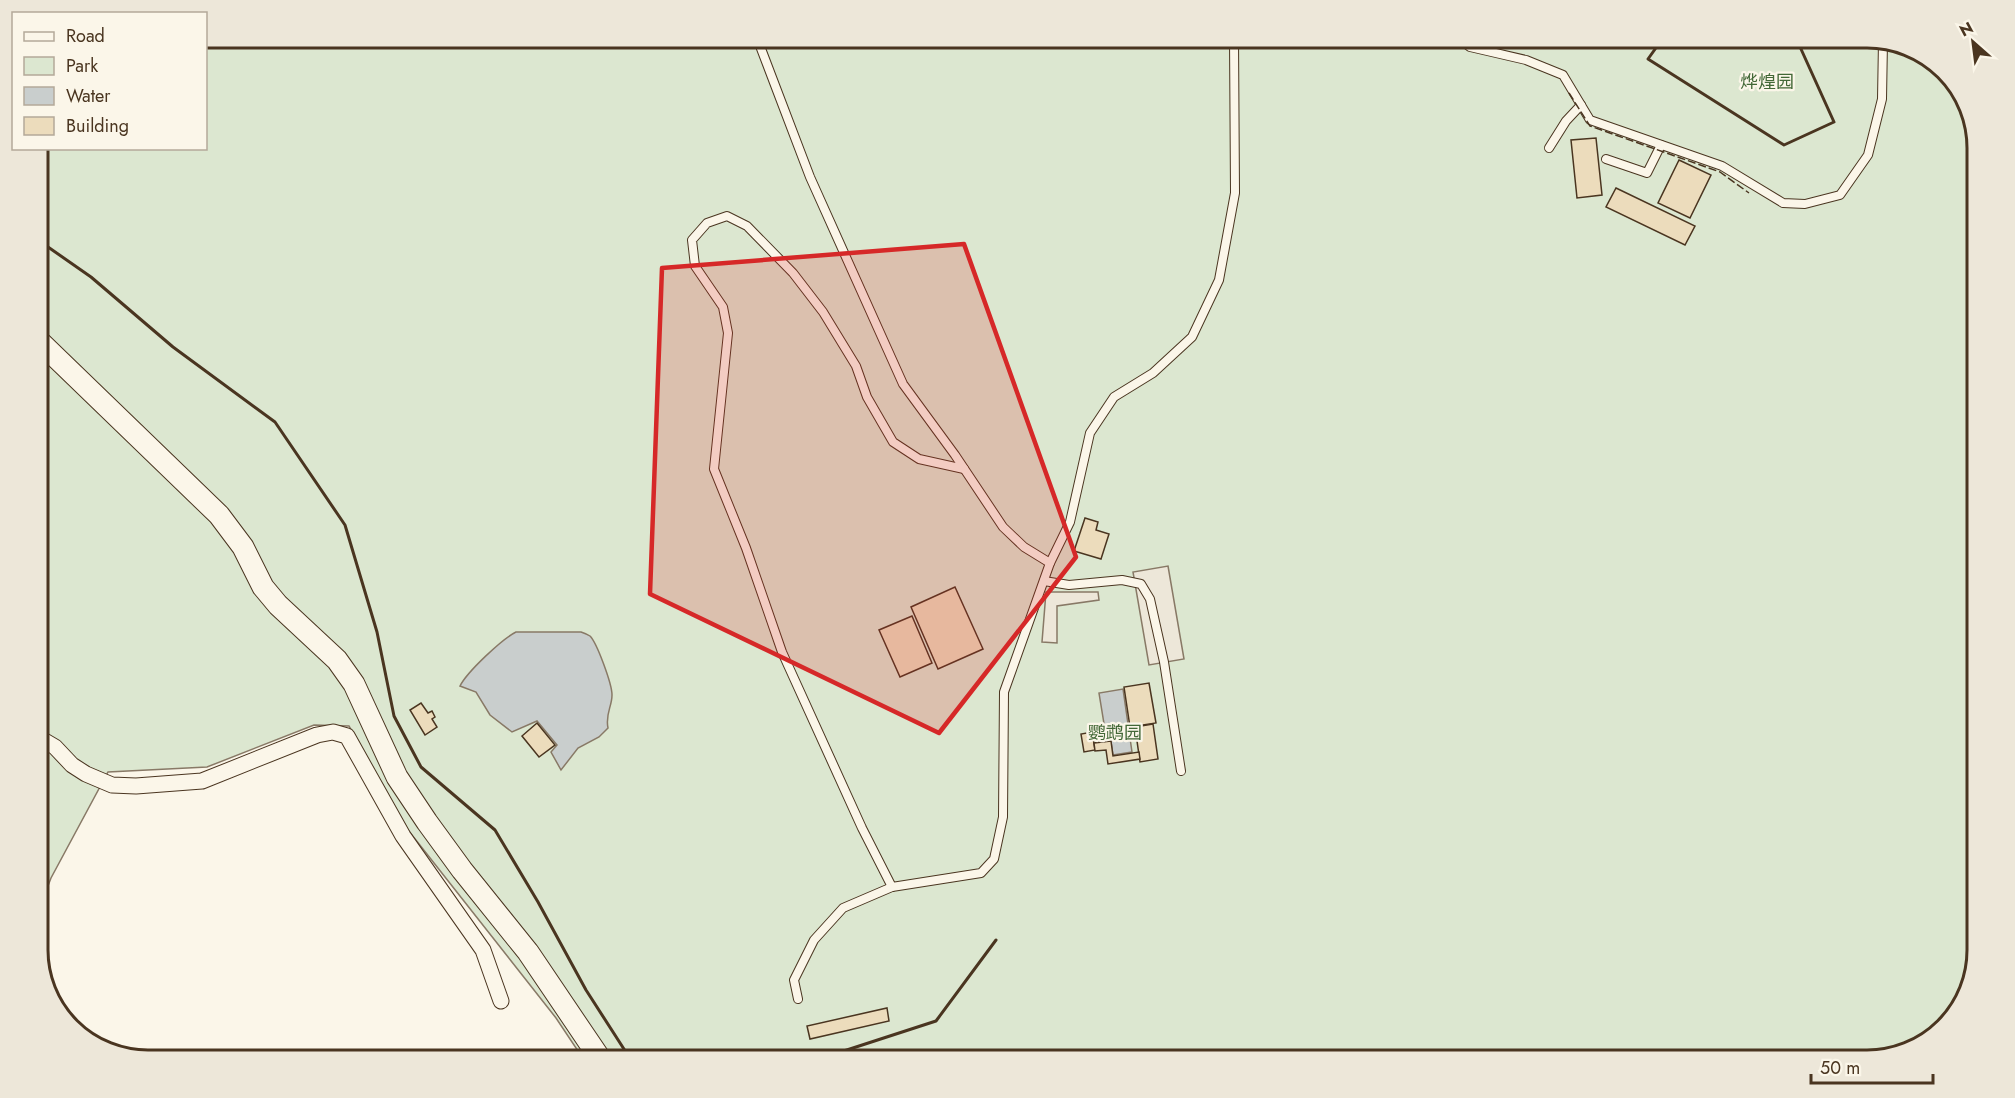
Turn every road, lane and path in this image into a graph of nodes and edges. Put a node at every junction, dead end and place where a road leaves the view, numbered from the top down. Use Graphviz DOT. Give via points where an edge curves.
graph roads {
  1 [pos="761,48"];
  2 [pos="1234,48"];
  3 [pos="1474,48"];
  4 [pos="1883,50"];
  5 [pos="1581,105"];
  6 [pos="1661,145"];
  7 [pos="1549,148"];
  8 [pos="1606,159"];
  9 [pos="48,350"];
  10 [pos="964,469"];
  11 [pos="1050,563"];
  12 [pos="1044,581"];
  13 [pos="48,743"];
  14 [pos="1181,771"];
  15 [pos="892,887"];
  16 [pos="798,999"];
  17 [pos="501,1001"];
  18 [pos="594,1050"];
  1 -- 10 [label="lane" via="810,177 903,384"];
  2 -- 11 [label="lane" via="1235,193 1219,280 1192,337 1153,373 1114,397 1090,433 1070,522"];
  3 -- 5 [label="lane" via="1526,60 1563,75"];
  4 -- 6 [label="lane" via="1882,99 1868,155 1840,195 1805,204 1783,203 1722,166"];
  5 -- 6 [label="lane" via="1590,120"];
  5 -- 7 [label="lane"];
  6 -- 8 [label="lane" via="1647,173"];
  9 -- 18 [label="street" via="219,515 273,599 337,660 354,684 397,777 462,870 528,952"];
  10 -- 11 [label="lane" via="1003,527 1024,547"];
  10 -- 15 [label="lane" via="919,459 892,442 867,397 856,366 794,273 747,226 727,216 707,223 693,240 695,266 723,307 728,333 714,469 782,652"];
  11 -- 12 [label="lane"];
  12 -- 14 [label="lane" via="1069,585 1122,580 1141,584 1150,599 1164,662"];
  12 -- 15 [label="lane" via="1004,692 1003,817 994,859 981,873"];
  13 -- 17 [label="street" via="86,774 112,785 136,786 202,782 317,735 333,732 347,736 403,836 483,950"];
  15 -- 16 [label="lane" via="843,908 814,940 794,980"];
}
